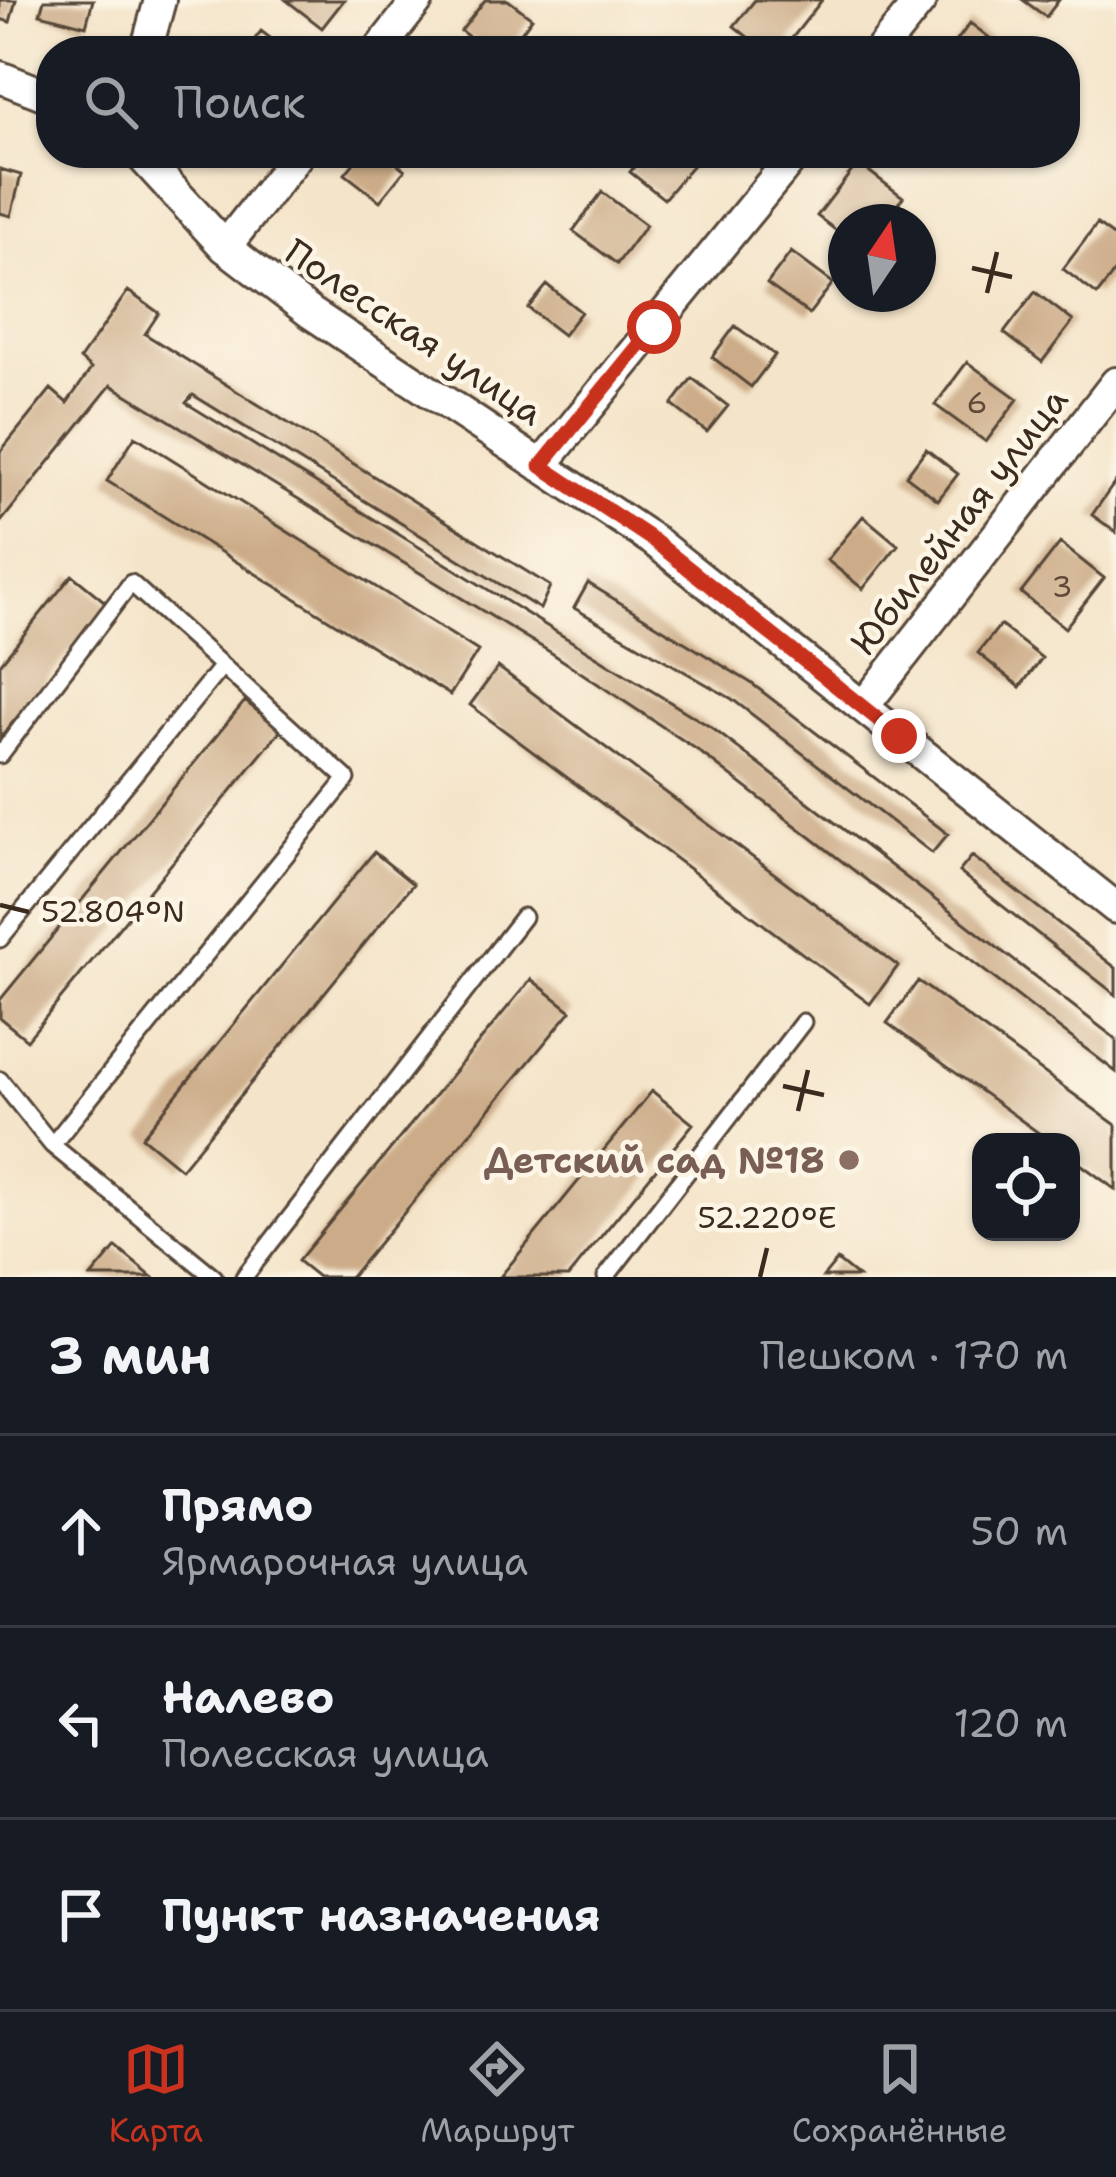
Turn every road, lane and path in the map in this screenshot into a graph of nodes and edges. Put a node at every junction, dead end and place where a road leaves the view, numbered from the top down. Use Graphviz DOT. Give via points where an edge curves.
graph roads {
  1 [pos="160,0"];
  2 [pos="418,0"];
  3 [pos="921,0"];
  4 [pos="150,36"];
  5 [pos="390,36"];
  6 [pos="892,36"];
  7 [pos="0,77"];
  8 [pos="36,92"];
  9 [pos="154,168"];
  10 [pos="286,168"];
  11 [pos="784,168"];
  12 [pos="225,247"];
  13 [pos="1116,383"];
  14 [pos="541,466"];
  15 [pos="222,665"];
  16 [pos="863,707"];
  17 [pos="0,754"];
  18 [pos="1116,908"];
  19 [pos="523,917"];
  20 [pos="0,939"];
  21 [pos="803,1022"];
  22 [pos="0,1080"];
  23 [pos="52,1144"];
  24 [pos="214,1277"];
  25 [pos="244,1277"];
  26 [pos="606,1277"];
  1 -- 4 [label="street"];
  2 -- 5 [label="street"];
  3 -- 6 [label="street"];
  7 -- 8 [label="street"];
  9 -- 12 [label="street, Полесская улица"];
  10 -- 12 [label="street"];
  11 -- 14 [label="street"];
  12 -- 14 [label="street, Полесская улица"];
  13 -- 16 [label="street, Юбилейная улица"];
  14 -- 16 [label="street, Полесская улица" via="653,540"];
  15 -- 17 [label="lane" via="131,584"];
  15 -- 20 [label="lane"];
  15 -- 23 [label="lane" via="346,779"];
  16 -- 18 [label="street, Полесская улица"];
  19 -- 25 [label="lane"];
  21 -- 26 [label="lane"];
  22 -- 23 [label="lane"];
  23 -- 24 [label="lane"];
}
